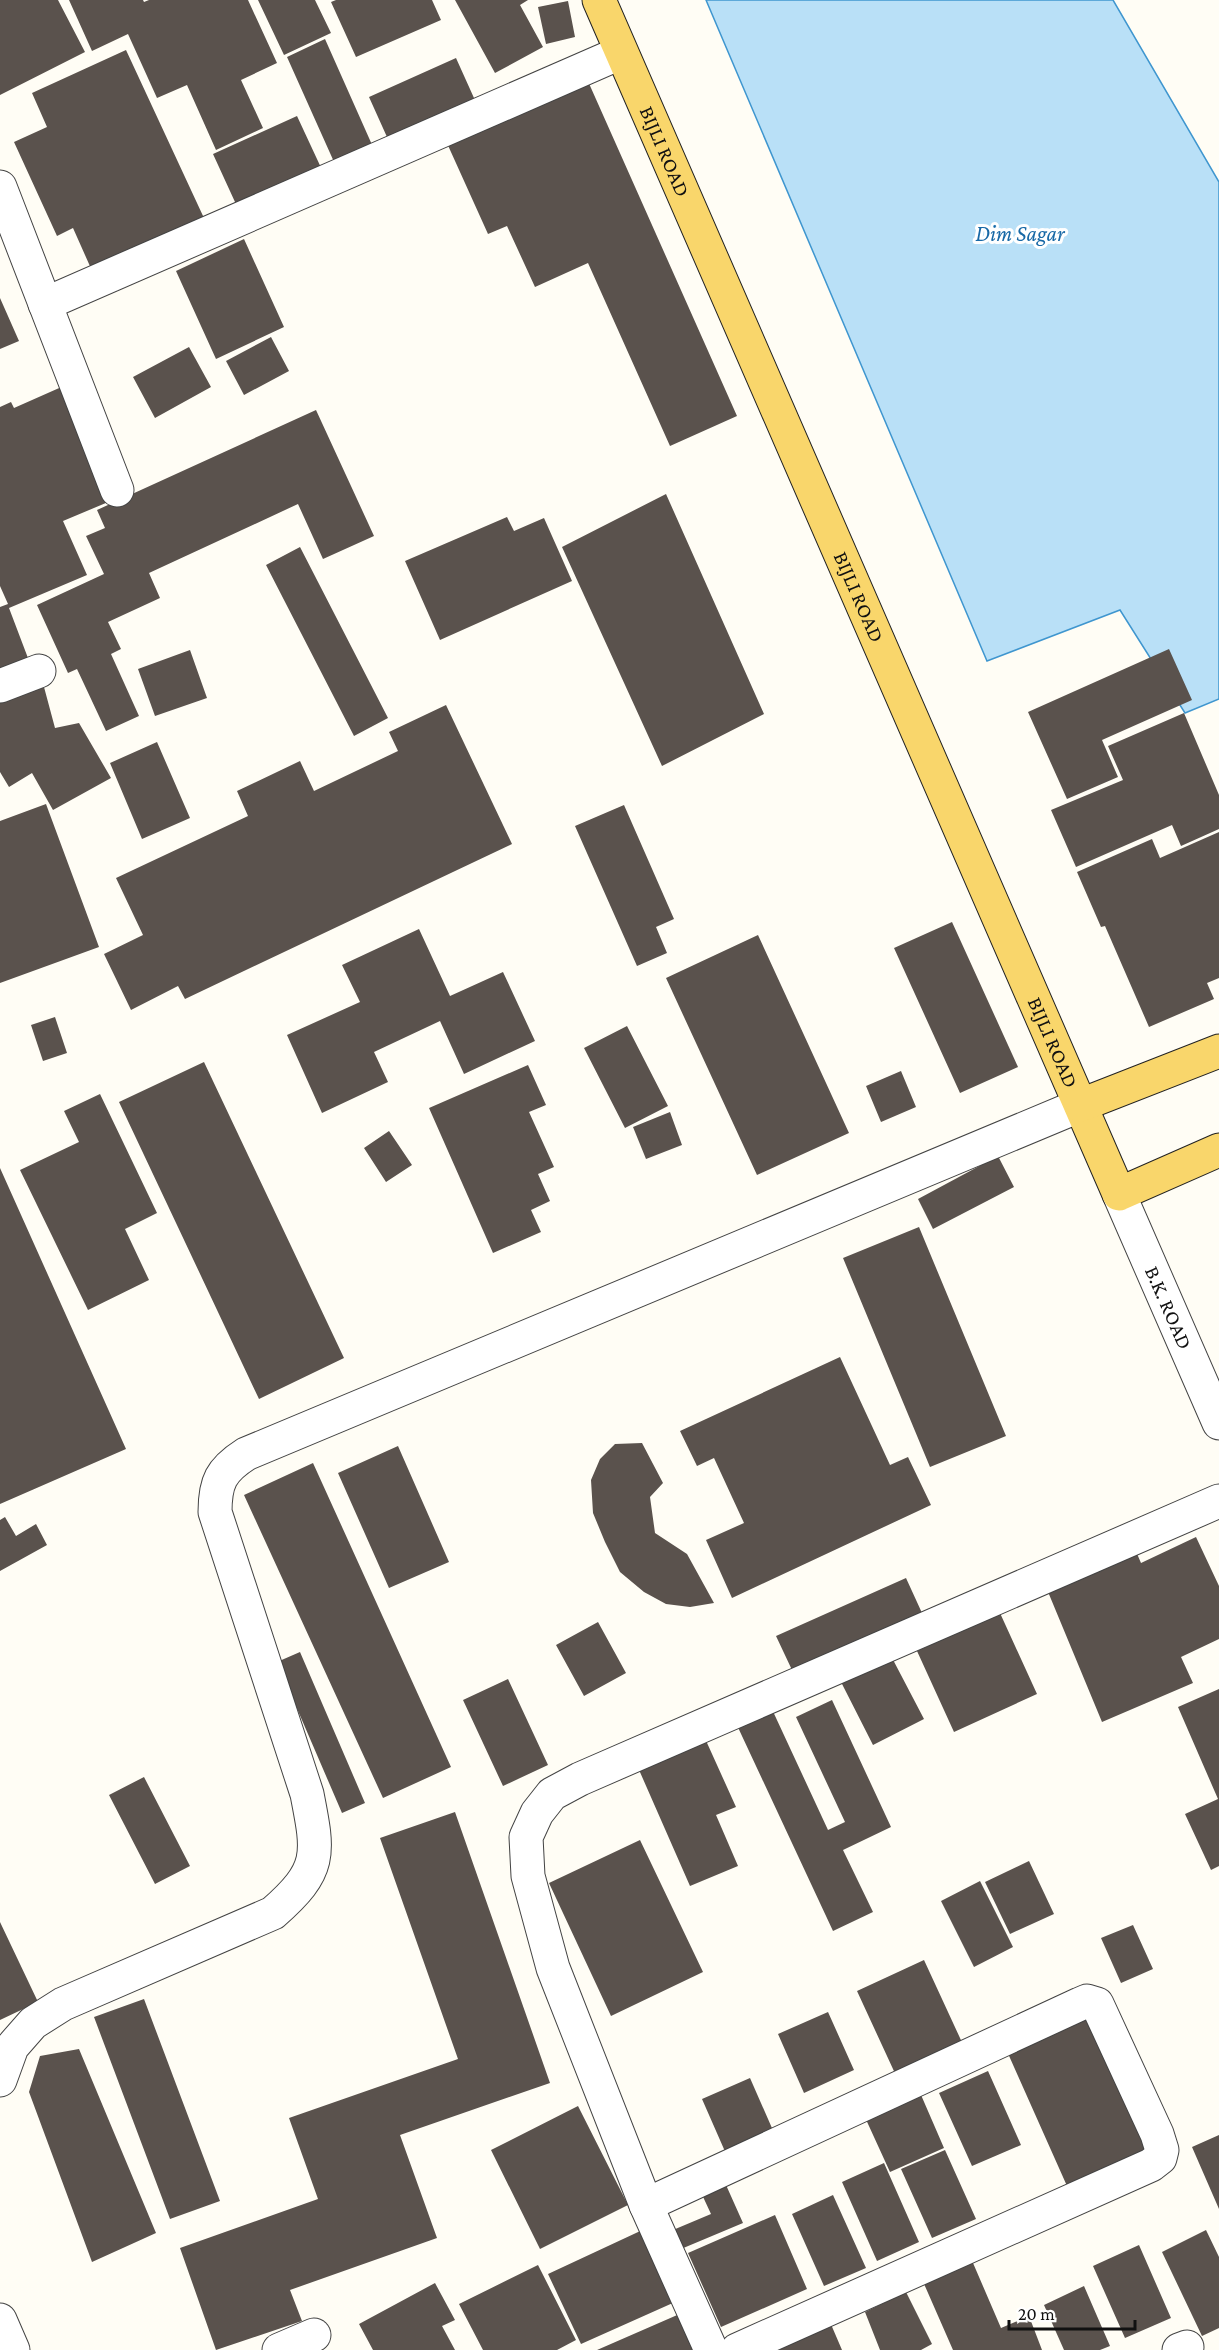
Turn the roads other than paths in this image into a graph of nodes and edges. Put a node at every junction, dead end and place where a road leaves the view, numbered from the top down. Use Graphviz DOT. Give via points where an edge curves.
graph roads {
  1 [pos="599,0"];
  2 [pos="620,53"];
  3 [pos="0,187"];
  4 [pos="45,304"];
  5 [pos="117,490"];
  6 [pos="39,671"];
  7 [pos="0,686"];
  8 [pos="1219,1051"];
  9 [pos="1081,1105"];
  10 [pos="1219,1150"];
  11 [pos="1119,1194"];
  12 [pos="1219,1423"];
  13 [pos="1219,1501"];
  14 [pos="0,2080"];
  15 [pos="646,2205"];
  16 [pos="0,2320"];
  17 [pos="314,2335"];
  18 [pos="13,2350"];
  19 [pos="279,2350"];
  20 [pos="711,2350"];
  21 [pos="737,2350"];
  1 -- 2 [label="main road, BIJLI ROAD"];
  2 -- 4 [label="street"];
  2 -- 9 [label="main road, BIJLI ROAD"];
  3 -- 4 [label="street"];
  4 -- 5 [label="street"];
  6 -- 7 [label="street"];
  8 -- 9 [label="main road"];
  9 -- 11 [label="main road, BIJLI ROAD"];
  9 -- 14 [label="street" via="246,1454 231,1464 215,1492 215,1512 307,1794 315,1835 314,1863 296,1893 273,1913 63,2004 33,2023 12,2047"];
  10 -- 11 [label="main road"];
  11 -- 12 [label="street, B.K. ROAD"];
  13 -- 15 [label="street" via="552,1794 526,1837 528,1876 553,1968"];
  15 -- 20 [label="street"];
  15 -- 21 [label="street" via="1080,2004 1097,2004 1157,2134 1160,2158"];
  16 -- 18 [label="street"];
  17 -- 19 [label="street"];
}
